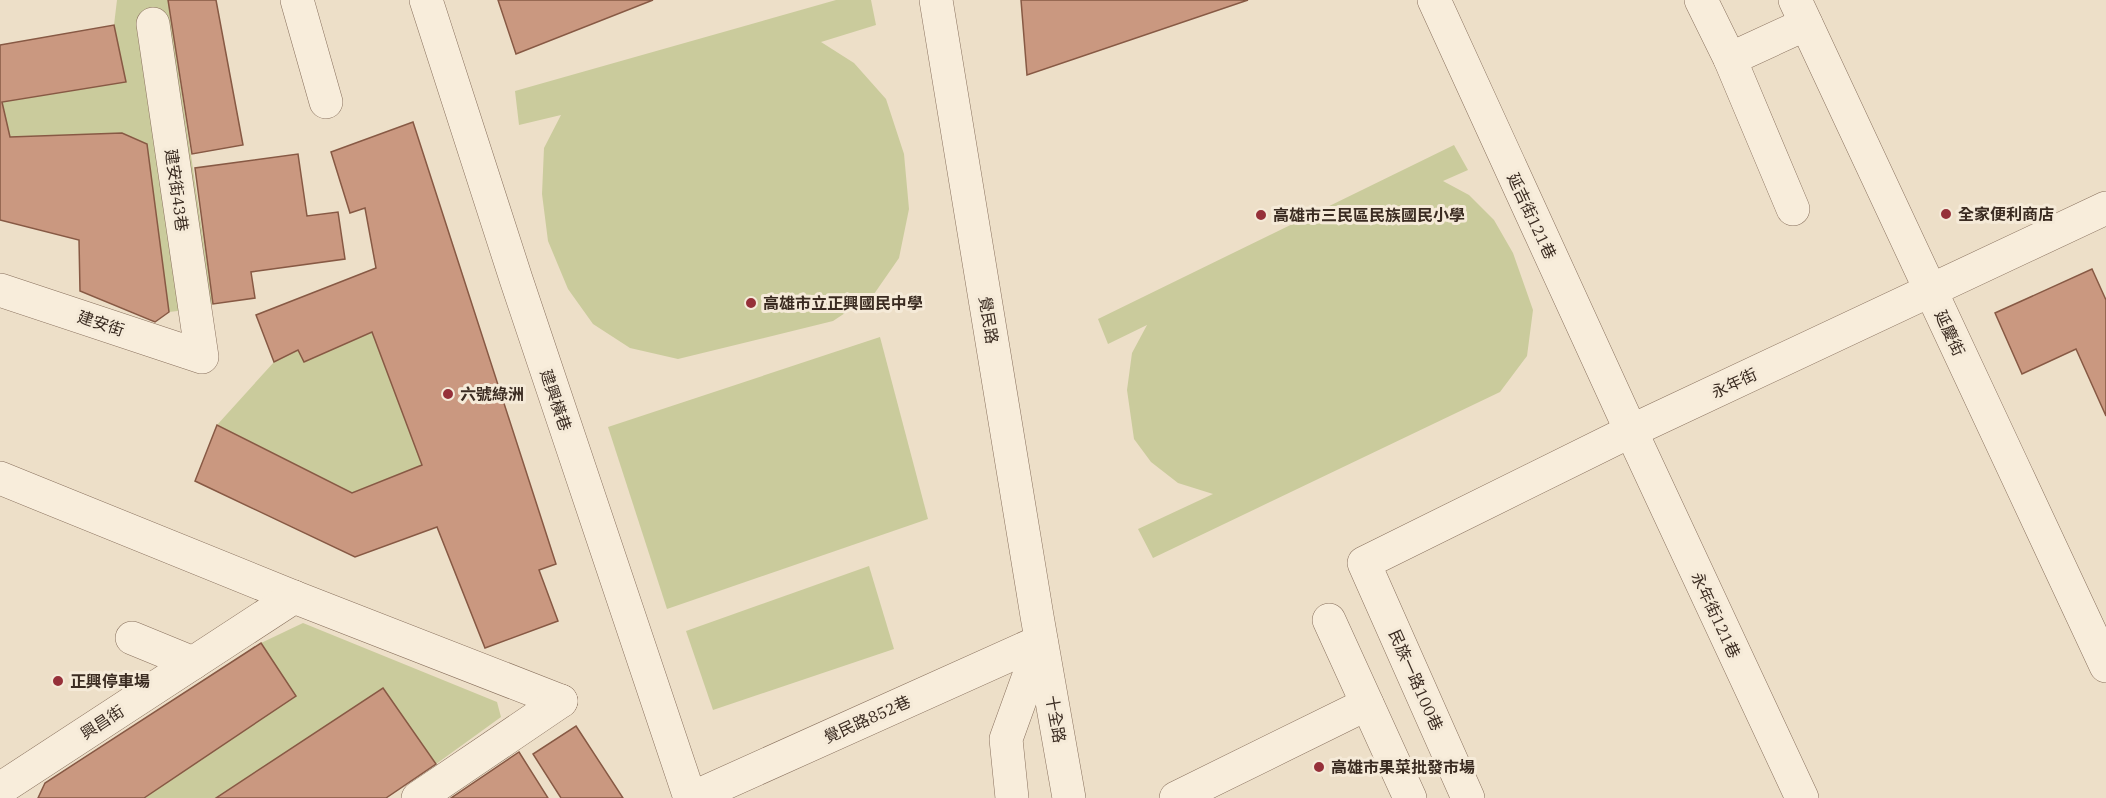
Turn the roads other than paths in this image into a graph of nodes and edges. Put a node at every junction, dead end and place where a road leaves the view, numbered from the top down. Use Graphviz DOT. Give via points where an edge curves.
graph roads {
  1 [pos="297,0"];
  2 [pos="426,0"];
  3 [pos="936,0"];
  4 [pos="1434,0"];
  5 [pos="1701,0"];
  6 [pos="1800,12"];
  7 [pos="153,24"];
  8 [pos="1730,59"];
  9 [pos="326,102"];
  10 [pos="2106,208"];
  11 [pos="1793,209"];
  12 [pos="0,290"];
  13 [pos="1931,291"];
  14 [pos="202,357"];
  15 [pos="1631,431"];
  16 [pos="0,478"];
  17 [pos="1364,563"];
  18 [pos="294,597"];
  19 [pos="1329,620"];
  20 [pos="132,638"];
  21 [pos="1041,641"];
  22 [pos="192,663"];
  23 [pos="2106,666"];
  24 [pos="1367,704"];
  25 [pos="0,789"];
  26 [pos="418,798"];
  27 [pos="691,798"];
  28 [pos="1012,798"];
  29 [pos="1069,798"];
  30 [pos="1176,798"];
  31 [pos="1410,798"];
  32 [pos="1468,798"];
  33 [pos="1802,798"];
  1 -- 9 [label="street"];
  2 -- 27 [label="street, 建興橫巷"];
  3 -- 21 [label="street, 覺民路"];
  4 -- 15 [label="street, 延吉街121巷"];
  5 -- 8 [label="street"];
  6 -- 8 [label="street"];
  6 -- 13 [label="street, 延慶街"];
  7 -- 14 [label="street, 建安街43巷"];
  8 -- 11 [label="street"];
  10 -- 13 [label="street, 永年街"];
  12 -- 14 [label="street, 建安街"];
  13 -- 15 [label="street, 永年街"];
  13 -- 23 [label="street, 延慶街"];
  15 -- 17 [label="street, 永年街"];
  15 -- 33 [label="street, 永年街121巷"];
  16 -- 18 [label="street"];
  17 -- 32 [label="street, 民族一路100巷"];
  18 -- 22 [label="street, 興昌街"];
  18 -- 26 [label="street" via="561,700"];
  19 -- 24 [label="street"];
  20 -- 22 [label="street"];
  21 -- 27 [label="street, 覺民路852巷"];
  21 -- 28 [label="street" via="1006,739"];
  21 -- 29 [label="street, 十全路"];
  22 -- 25 [label="street, 興昌街"];
  24 -- 30 [label="street"];
  24 -- 31 [label="street"];
}
